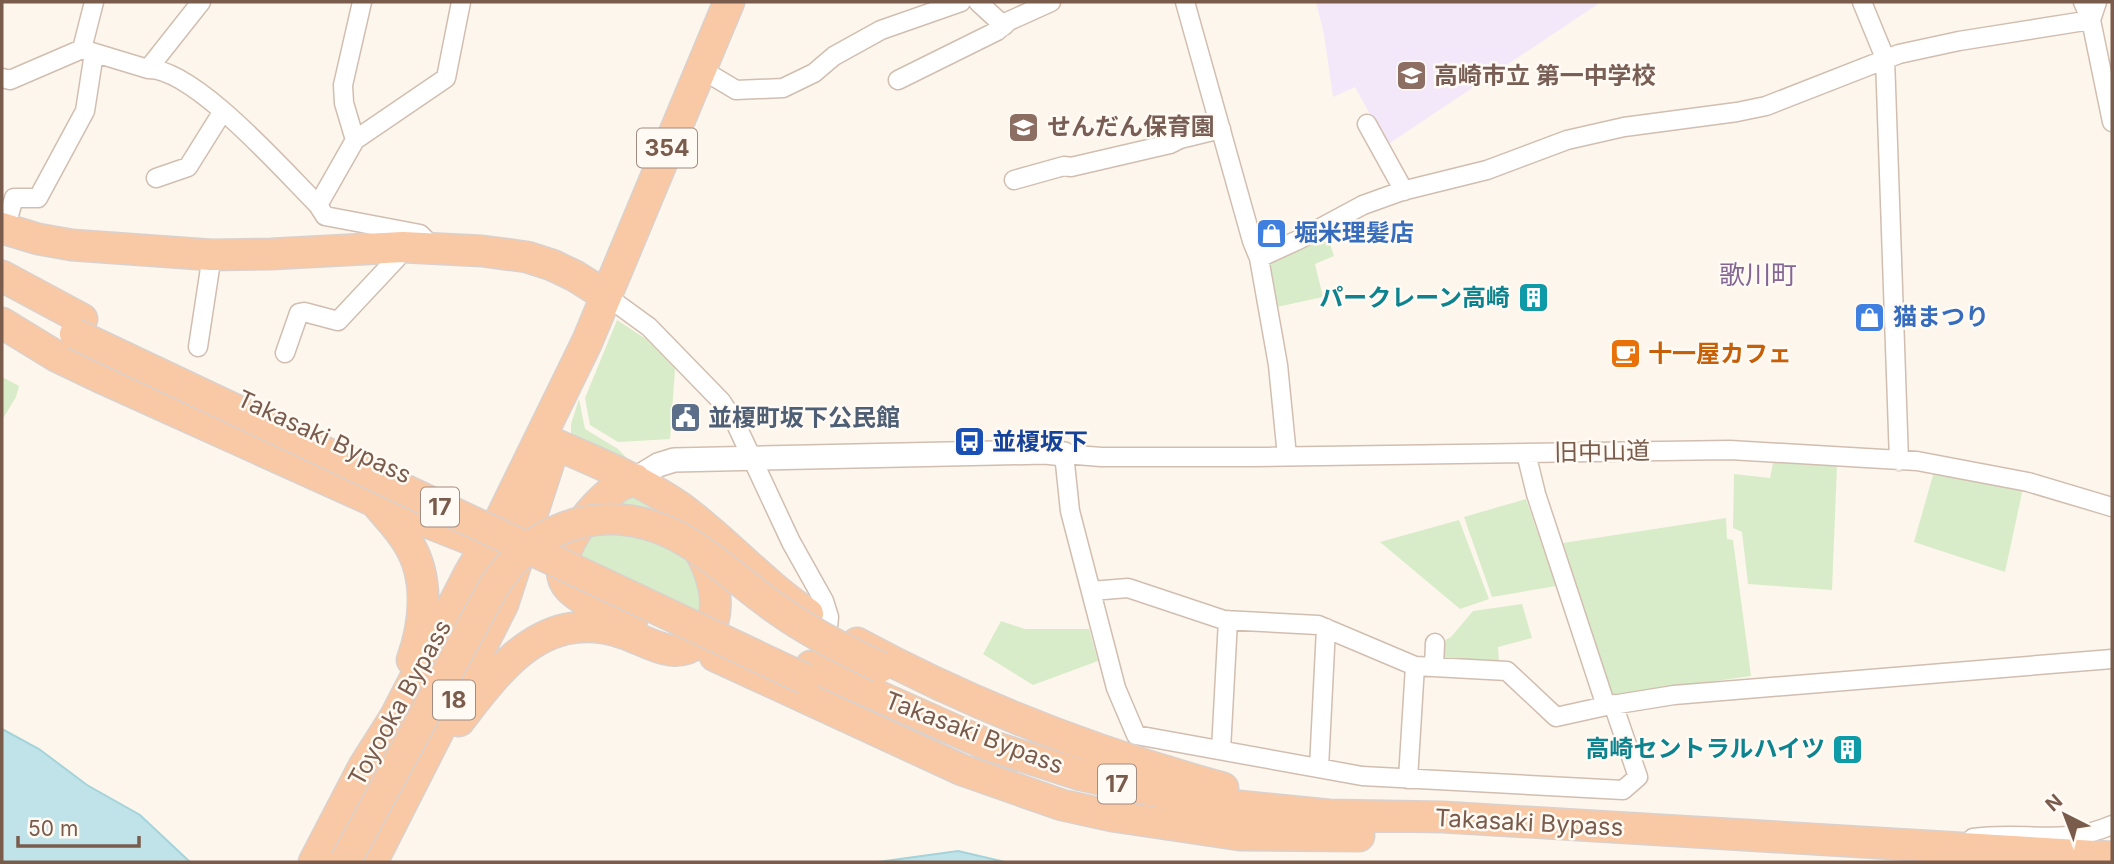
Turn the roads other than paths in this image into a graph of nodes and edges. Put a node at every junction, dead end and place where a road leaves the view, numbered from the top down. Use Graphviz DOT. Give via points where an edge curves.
graph roads {
  1 [pos="94,2"];
  2 [pos="201,2"];
  3 [pos="362,2"];
  4 [pos="461,2"];
  5 [pos="729,2"];
  6 [pos="961,2"];
  7 [pos="978,2"];
  8 [pos="1051,2"];
  9 [pos="1185,2"];
  10 [pos="1862,2"];
  11 [pos="2083,2"];
  12 [pos="2097,2"];
  13 [pos="2091,20"];
  14 [pos="1004,26"];
  15 [pos="88,51"];
  16 [pos="1885,58"];
  17 [pos="148,69"];
  18 [pos="701,69"];
  19 [pos="2,78"];
  20 [pos="898,79"];
  21 [pos="2108,83"];
  22 [pos="223,111"];
  23 [pos="2112,122"];
  24 [pos="1367,124"];
  25 [pos="1221,129"];
  26 [pos="355,140"];
  27 [pos="156,178"];
  28 [pos="1014,180"];
  29 [pos="1404,191"];
  30 [pos="318,205"];
  31 [pos="3,229"];
  32 [pos="403,247"];
  33 [pos="434,248"];
  34 [pos="212,255"];
  35 [pos="1259,258"];
  36 [pos="2,276"];
  37 [pos="605,295"];
  38 [pos="2,296"];
  39 [pos="2,323"];
  40 [pos="79,327"];
  41 [pos="587,342"];
  42 [pos="198,347"];
  43 [pos="285,353"];
  44 [pos="555,444"];
  45 [pos="1526,453"];
  46 [pos="1075,455"];
  47 [pos="750,456"];
  48 [pos="1287,456"];
  49 [pos="1899,461"];
  50 [pos="645,485"];
  51 [pos="376,502"];
  52 [pos="2112,507"];
  53 [pos="531,519"];
  54 [pos="492,535"];
  55 [pos="1091,591"];
  56 [pos="581,620"];
  57 [pos="632,620"];
  58 [pos="1228,620"];
  59 [pos="828,627"];
  60 [pos="1326,628"];
  61 [pos="1435,643"];
  62 [pos="2112,659"];
  63 [pos="1415,666"];
  64 [pos="1434,667"];
  65 [pos="1609,705"];
  66 [pos="1221,750"];
  67 [pos="364,766"];
  68 [pos="1319,768"];
  69 [pos="1408,779"];
  70 [pos="1240,793"];
  71 [pos="401,807"];
  72 [pos="2112,825"];
  73 [pos="1439,827"];
  74 [pos="1914,846"];
  75 [pos="2112,857"];
  76 [pos="314,862"];
  77 [pos="345,862"];
  78 [pos="372,862"];
  79 [pos="1871,862"];
  1 -- 15 [label="street"];
  2 -- 17 [label="street"];
  3 -- 26 [label="street" via="343,85"];
  4 -- 26 [label="street" via="446,78"];
  5 -- 18 [label="highway, 354"];
  6 -- 18 [label="street" via="881,30 783,88 736,90"];
  7 -- 14 [label="street"];
  8 -- 14 [label="street"];
  9 -- 25 [label="street"];
  10 -- 16 [label="street"];
  11 -- 13 [label="street"];
  12 -- 13 [label="street"];
  13 -- 16 [label="street"];
  13 -- 21 [label="street"];
  14 -- 20 [label="street"];
  15 -- 17 [label="street"];
  15 -- 19 [label="street" via="10,80"];
  15 -- 31 [label="street" via="85,111 38,198 14,198"];
  16 -- 29 [label="street" via="1766,106 1624,127"];
  16 -- 49 [label="street"];
  17 -- 22 [label="street" via="187,82"];
  18 -- 37 [label="highway, 354"];
  21 -- 23 [label="street"];
  22 -- 27 [label="street" via="188,167"];
  22 -- 30 [label="street"];
  24 -- 29 [label="street"];
  25 -- 28 [label="street"];
  25 -- 35 [label="street"];
  26 -- 30 [label="street"];
  29 -- 35 [label="street" via="1307,228"];
  30 -- 33 [label="street" via="325,216 420,234"];
  31 -- 34 [label="highway" via="72,245"];
  32 -- 33 [label="highway"];
  32 -- 34 [label="highway"];
  32 -- 43 [label="street" via="338,321 299,313"];
  33 -- 37 [label="highway" via="527,257 576,276"];
  34 -- 42 [label="street"];
  35 -- 48 [label="street" via="1278,365"];
  36 -- 40 [label="highway, 17"];
  37 -- 41 [label="highway, 354"];
  37 -- 47 [label="street" via="649,327 708,385 735,422"];
  38 -- 40 [label="highway, 17"];
  39 -- 51 [label="highway, 17" via="56,356"];
  40 -- 73 [label="highway, Takasaki Bypass / 17, bridge" via="996,763 1094,795 1251,824"];
  41 -- 44 [label="highway, 354"];
  41 -- 54 [label="highway, 354"];
  44 -- 50 [label="highway"];
  44 -- 53 [label="highway, 354"];
  44 -- 54 [label="highway" via="539,458"];
  45 -- 48 [label="street, 旧中山道"];
  45 -- 49 [label="street, 旧中山道" via="1730,450"];
  45 -- 65 [label="street"];
  46 -- 47 [label="street"];
  46 -- 48 [label="street, 旧中山道"];
  46 -- 55 [label="street" via="1069,503"];
  47 -- 50 [label="street" via="674,460 658,465"];
  47 -- 59 [label="street" via="824,601"];
  49 -- 52 [label="street, 旧中山道" via="2028,482"];
  50 -- 56 [label="highway" via="688,531 709,570 716,604 710,631 696,644 674,651"];
  50 -- 57 [label="highway" via="616,488 591,512 568,543 562,569 571,590"];
  50 -- 59 [label="highway"];
  51 -- 54 [label="highway, 17"];
  51 -- 67 [label="highway" via="409,544 418,565 421,627 409,668"];
  53 -- 54 [label="highway, 17" via="505,539"];
  53 -- 71 [label="highway, Toyooka Bypass / 18" via="507,594"];
  54 -- 67 [label="highway, Toyooka Bypass / 18"];
  55 -- 58 [label="street" via="1128,588"];
  55 -- 66 [label="street" via="1115,688 1136,735"];
  56 -- 57 [label="highway" via="608,615"];
  56 -- 71 [label="highway" via="541,624 499,654 473,685"];
  57 -- 73 [label="highway" via="962,770 1062,805 1240,835"];
  58 -- 60 [label="street"];
  58 -- 66 [label="street"];
  59 -- 70 [label="highway" via="928,681 1008,716 1126,761"];
  60 -- 63 [label="street"];
  60 -- 68 [label="street"];
  61 -- 64 [label="street"];
  62 -- 65 [label="street" via="1674,695"];
  63 -- 64 [label="street"];
  63 -- 69 [label="street"];
  64 -- 65 [label="street" via="1507,671 1556,717"];
  65 -- 69 [label="street" via="1638,777 1623,790"];
  66 -- 68 [label="street"];
  67 -- 76 [label="highway, Toyooka Bypass / 18"];
  68 -- 69 [label="street"];
  70 -- 73 [label="highway"];
  70 -- 77 [label="highway, bridge" via="1126,772 1003,727 832,643 667,531 639,522 590,520 538,540 494,586"];
  71 -- 78 [label="highway, Toyooka Bypass / 18"];
  72 -- 74 [label="street" via="2073,838 1996,835"];
  73 -- 74 [label="highway, Takasaki Bypass / 17"];
  73 -- 79 [label="highway, Takasaki Bypass / 17"];
  74 -- 75 [label="highway, Takasaki Bypass / 17"];
}
